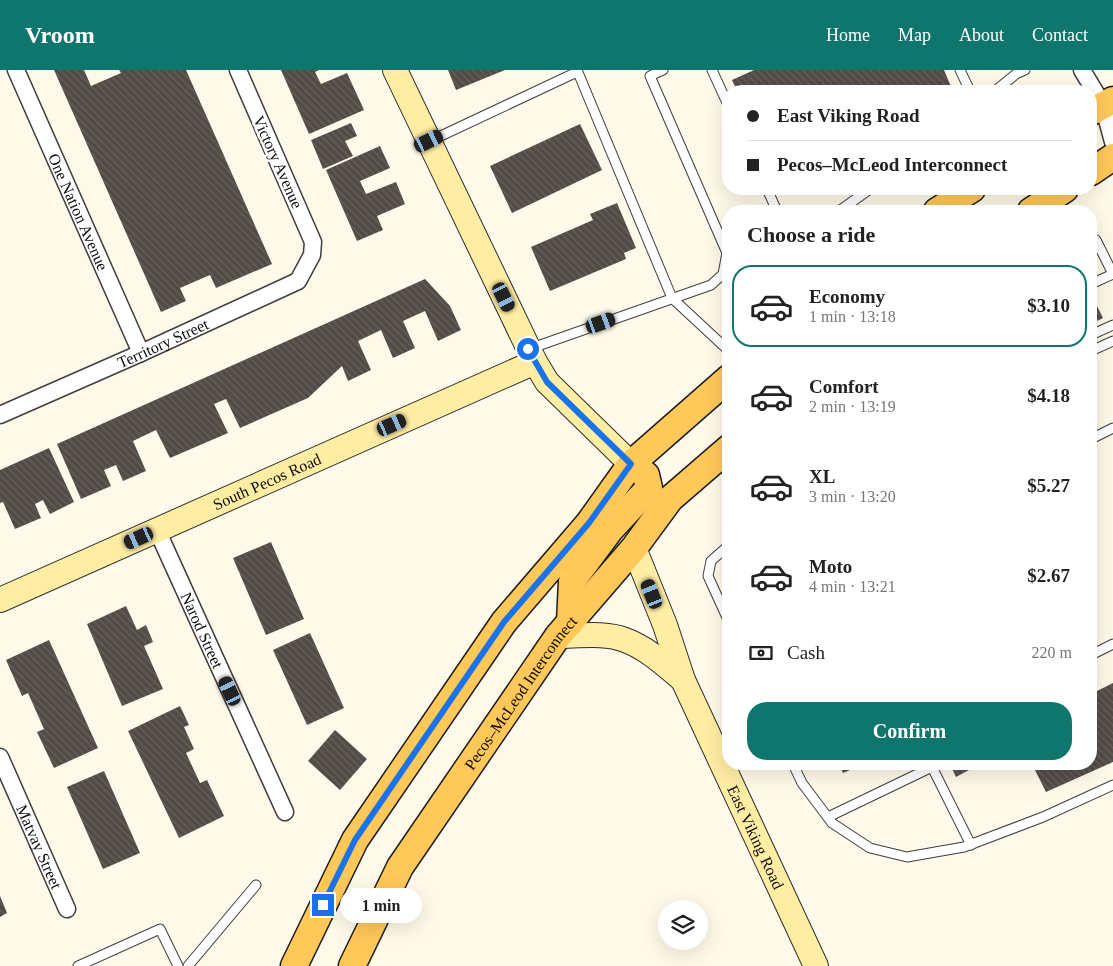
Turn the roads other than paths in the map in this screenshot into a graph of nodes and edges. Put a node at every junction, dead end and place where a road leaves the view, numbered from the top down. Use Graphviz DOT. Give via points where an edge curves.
graph roads {
  1 [pos="16,70"];
  2 [pos="238,70"];
  3 [pos="395,70"];
  4 [pos="663,70"];
  5 [pos="712,70"];
  6 [pos="960,70"];
  7 [pos="1025,70"];
  8 [pos="1082,70"];
  9 [pos="577,71"];
  10 [pos="1015,72"];
  11 [pos="967,85"];
  12 [pos="1001,85"];
  13 [pos="1091,85"];
  14 [pos="722,92"];
  15 [pos="1097,95"];
  16 [pos="1105,108"];
  17 [pos="429,141"];
  18 [pos="1113,142"];
  19 [pos="1113,157"];
  20 [pos="1097,168"];
  21 [pos="862,195"];
  22 [pos="962,195"];
  23 [pos="1056,195"];
  24 [pos="847,205"];
  25 [pos="947,205"];
  26 [pos="1040,205"];
  27 [pos="722,239"];
  28 [pos="1097,242"];
  29 [pos="312,255"];
  30 [pos="722,274"];
  31 [pos="1113,274"];
  32 [pos="1097,281"];
  33 [pos="672,298"];
  34 [pos="1113,325"];
  35 [pos="1097,332"];
  36 [pos="1113,341"];
  37 [pos="722,344"];
  38 [pos="1097,348"];
  39 [pos="141,353"];
  40 [pos="532,355"];
  41 [pos="722,384"];
  42 [pos="0,415"];
  43 [pos="1113,428"];
  44 [pos="1097,435"];
  45 [pos="722,454"];
  46 [pos="631,464"];
  47 [pos="157,530"];
  48 [pos="634,548"];
  49 [pos="722,551"];
  50 [pos="0,600"];
  51 [pos="722,607"];
  52 [pos="564,629"];
  53 [pos="1113,644"];
  54 [pos="1097,652"];
  55 [pos="683,680"];
  56 [pos="0,757"];
  57 [pos="722,764"];
  58 [pos="725,770"];
  59 [pos="796,770"];
  60 [pos="926,770"];
  61 [pos="933,770"];
  62 [pos="1113,785"];
  63 [pos="285,812"];
  64 [pos="828,817"];
  65 [pos="970,845"];
  66 [pos="256,885"];
  67 [pos="67,909"];
  68 [pos="78,966"];
  69 [pos="178,966"];
  70 [pos="188,966"];
  71 [pos="294,966"];
  72 [pos="352,966"];
  73 [pos="816,966"];
  1 -- 39 [label="street, One Nation Avenue"];
  2 -- 29 [label="street, Victory Avenue" via="313,242"];
  3 -- 17 [label="street"];
  4 -- 27 [label="lane" via="650,76"];
  5 -- 14 [label="lane"];
  6 -- 11 [label="lane"];
  7 -- 10 [label="lane"];
  8 -- 13 [label="street"];
  9 -- 17 [label="lane"];
  9 -- 33 [label="lane"];
  10 -- 12 [label="lane"];
  15 -- 16 [label="street"];
  16 -- 18 [label="street"];
  17 -- 40 [label="street"];
  19 -- 20 [label="main road"];
  21 -- 24 [label="lane"];
  22 -- 25 [label="main road"];
  23 -- 26 [label="main road"];
  28 -- 31 [label="lane"];
  29 -- 39 [label="street, Territory Street" via="298,281"];
  30 -- 33 [label="lane" via="711,285"];
  31 -- 32 [label="lane"];
  33 -- 37 [label="lane"];
  33 -- 40 [label="lane"];
  34 -- 35 [label="lane"];
  36 -- 38 [label="lane"];
  39 -- 42 [label="street, Territory Street"];
  40 -- 46 [label="street" via="547,382"];
  40 -- 47 [label="street, South Pecos Road"];
  41 -- 46 [label="main road"];
  43 -- 44 [label="lane"];
  45 -- 48 [label="main road, Pecos–McLeod Interconnect" via="670,499"];
  46 -- 52 [label="main road" via="646,474 649,488 610,530 572,581"];
  46 -- 71 [label="main road" via="589,523 504,622 355,840"];
  47 -- 50 [label="street, South Pecos Road"];
  47 -- 63 [label="street, Narod Street"];
  48 -- 52 [label="main road, Pecos–McLeod Interconnect"];
  48 -- 55 [label="street, East Viking Road"];
  49 -- 51 [label="lane" via="711,560 708,576"];
  52 -- 55 [label="street, East Viking Road" via="624,639 649,653"];
  52 -- 72 [label="main road, Pecos–McLeod Interconnect" via="400,867"];
  53 -- 54 [label="lane"];
  55 -- 57 [label="street, East Viking Road"];
  56 -- 67 [label="street, Matvay Street"];
  58 -- 73 [label="street, East Viking Road"];
  59 -- 64 [label="lane"];
  60 -- 64 [label="lane"];
  61 -- 65 [label="lane"];
  62 -- 65 [label="lane"];
  64 -- 65 [label="lane" via="870,848 907,857"];
  66 -- 70 [label="lane"];
  68 -- 69 [label="lane" via="160,929"];
}
